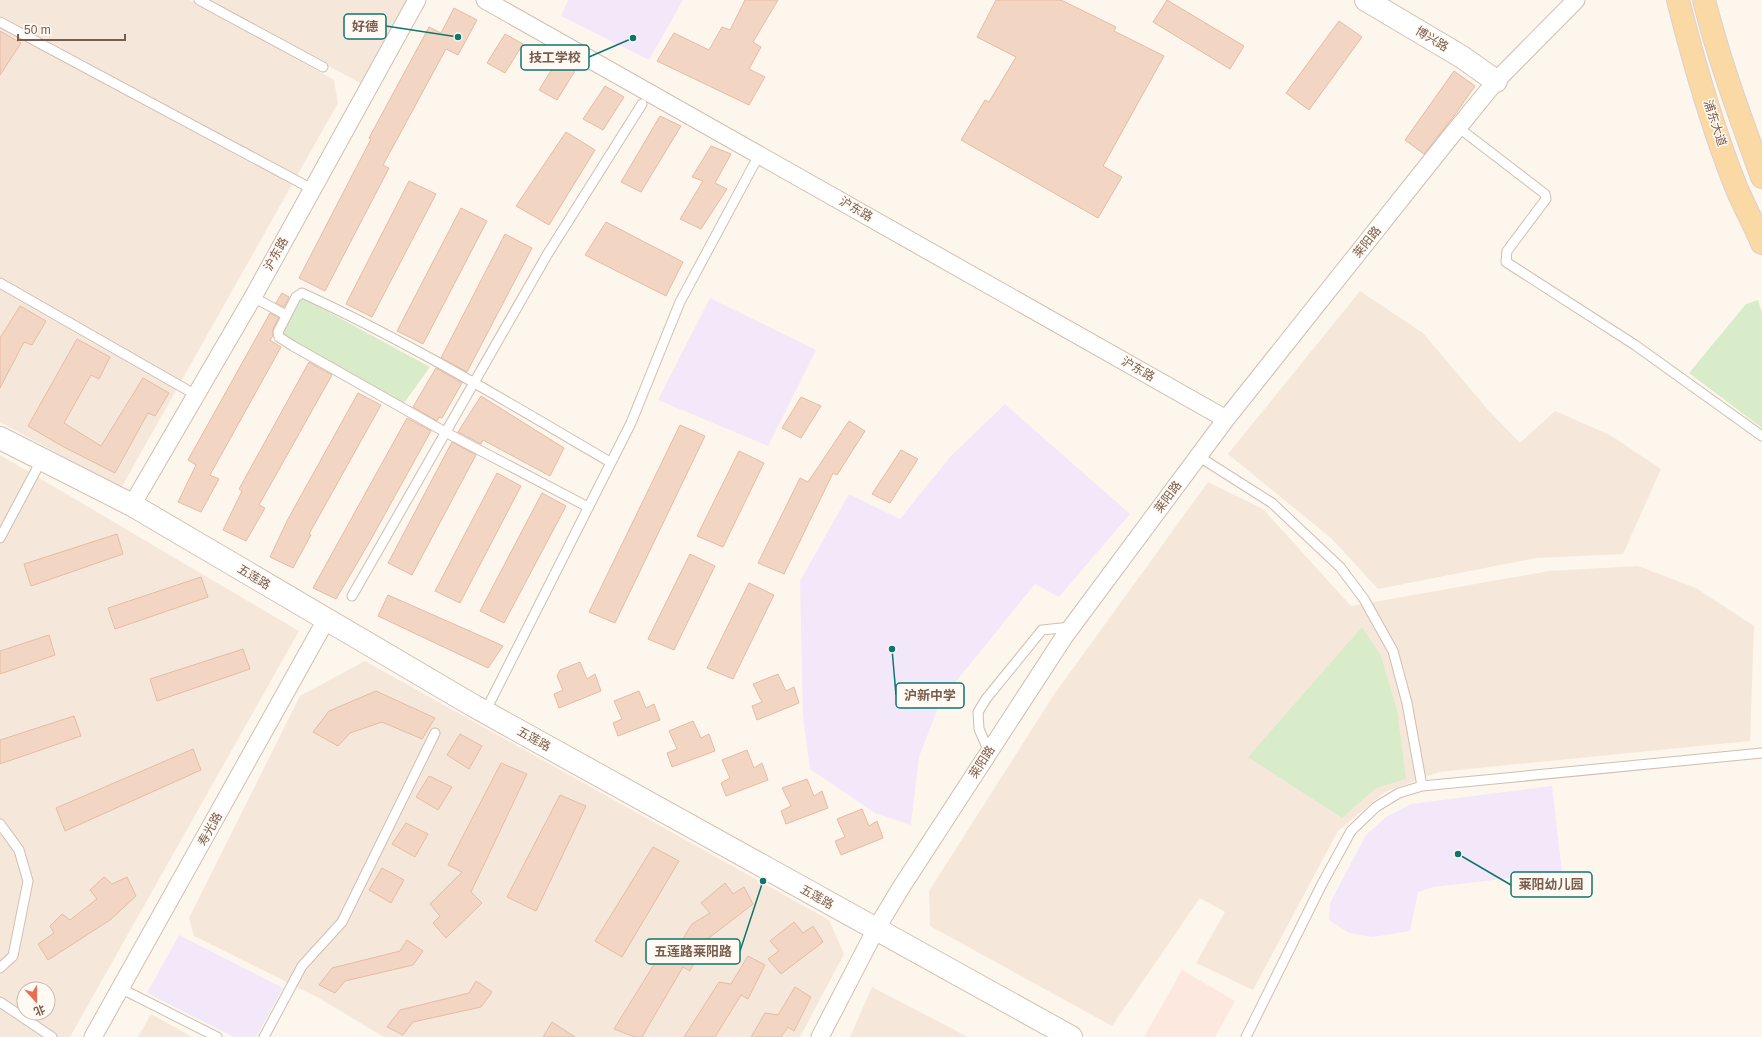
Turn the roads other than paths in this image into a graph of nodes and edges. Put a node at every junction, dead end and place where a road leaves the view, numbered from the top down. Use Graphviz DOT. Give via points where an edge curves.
graph roads {
  1 [pos="199,0"];
  2 [pos="417,0"];
  3 [pos="485,0"];
  4 [pos="1366,0"];
  5 [pos="1576,0"];
  6 [pos="1678,0"];
  7 [pos="1704,0"];
  8 [pos="0,22"];
  9 [pos="323,67"];
  10 [pos="1496,81"];
  11 [pos="642,104"];
  12 [pos="1459,128"];
  13 [pos="759,155"];
  14 [pos="1762,177"];
  15 [pos="312,189"];
  16 [pos="1762,243"];
  17 [pos="0,283"];
  18 [pos="252,297"];
  19 [pos="286,315"];
  20 [pos="474,381"];
  21 [pos="196,395"];
  22 [pos="1226,419"];
  23 [pos="445,432"];
  24 [pos="1762,436"];
  25 [pos="0,438"];
  26 [pos="1198,456"];
  27 [pos="42,459"];
  28 [pos="610,462"];
  29 [pos="132,505"];
  30 [pos="588,507"];
  31 [pos="0,538"];
  32 [pos="352,596"];
  33 [pos="326,620"];
  34 [pos="1071,627"];
  35 [pos="486,712"];
  36 [pos="435,733"];
  37 [pos="989,752"];
  38 [pos="1762,753"];
  39 [pos="1422,786"];
  40 [pos="0,824"];
  41 [pos="876,929"];
  42 [pos="0,968"];
  43 [pos="120,988"];
  44 [pos="0,1002"];
  45 [pos="52,1037"];
  46 [pos="93,1037"];
  47 [pos="217,1037"];
  48 [pos="264,1037"];
  49 [pos="820,1037"];
  50 [pos="1071,1037"];
  51 [pos="1246,1037"];
  1 -- 9 [label="lane"];
  2 -- 15 [label="street, 沪东路"];
  3 -- 13 [label="street, 沪东路"];
  4 -- 10 [label="street, 博兴路" via="1462,57"];
  5 -- 10 [label="street, 莱阳路"];
  6 -- 16 [label="main road, 浦东大道" via="1713,121 1736,187"];
  7 -- 14 [label="main road" via="1733,97"];
  8 -- 15 [label="lane"];
  10 -- 12 [label="street, 莱阳路"];
  11 -- 20 [label="lane" via="547,255"];
  12 -- 22 [label="street, 莱阳路"];
  12 -- 24 [label="lane" via="1545,194 1546,199 1507,251 1506,262 1635,345"];
  13 -- 22 [label="street, 沪东路"];
  13 -- 28 [label="lane" via="680,302 631,423"];
  15 -- 18 [label="street, 沪东路"];
  17 -- 21 [label="lane"];
  18 -- 19 [label="lane"];
  18 -- 21 [label="street, 沪东路"];
  19 -- 20 [label="lane" via="296,297 302,293"];
  19 -- 23 [label="lane" via="278,332 279,337"];
  20 -- 23 [label="lane"];
  20 -- 28 [label="lane"];
  21 -- 29 [label="street, 沪东路"];
  22 -- 26 [label="street, 莱阳路"];
  23 -- 30 [label="lane"];
  23 -- 32 [label="lane"];
  25 -- 27 [label="street, 五莲路"];
  26 -- 34 [label="street, 莱阳路"];
  26 -- 39 [label="lane" via="1272,503 1340,567 1364,599 1393,651 1407,703"];
  27 -- 29 [label="street, 五莲路"];
  27 -- 31 [label="lane"];
  28 -- 30 [label="lane"];
  29 -- 33 [label="street, 五莲路"];
  30 -- 35 [label="lane"];
  33 -- 35 [label="street, 五莲路"];
  33 -- 43 [label="street, 寿光路"];
  34 -- 37 [label="street, 莱阳路"];
  34 -- 37 [label="lane" via="1042,630 978,712 979,728"];
  35 -- 41 [label="street, 五莲路"];
  36 -- 48 [label="lane" via="342,922 302,966"];
  37 -- 41 [label="street, 莱阳路"];
  38 -- 39 [label="lane"];
  39 -- 51 [label="lane" via="1399,793 1376,806 1351,831"];
  40 -- 42 [label="lane" via="19,850 28,881 13,956"];
  41 -- 49 [label="street, 莱阳路"];
  41 -- 50 [label="street, 五莲路"];
  43 -- 46 [label="street, 寿光路"];
  43 -- 47 [label="lane"];
  44 -- 45 [label="lane"];
}
